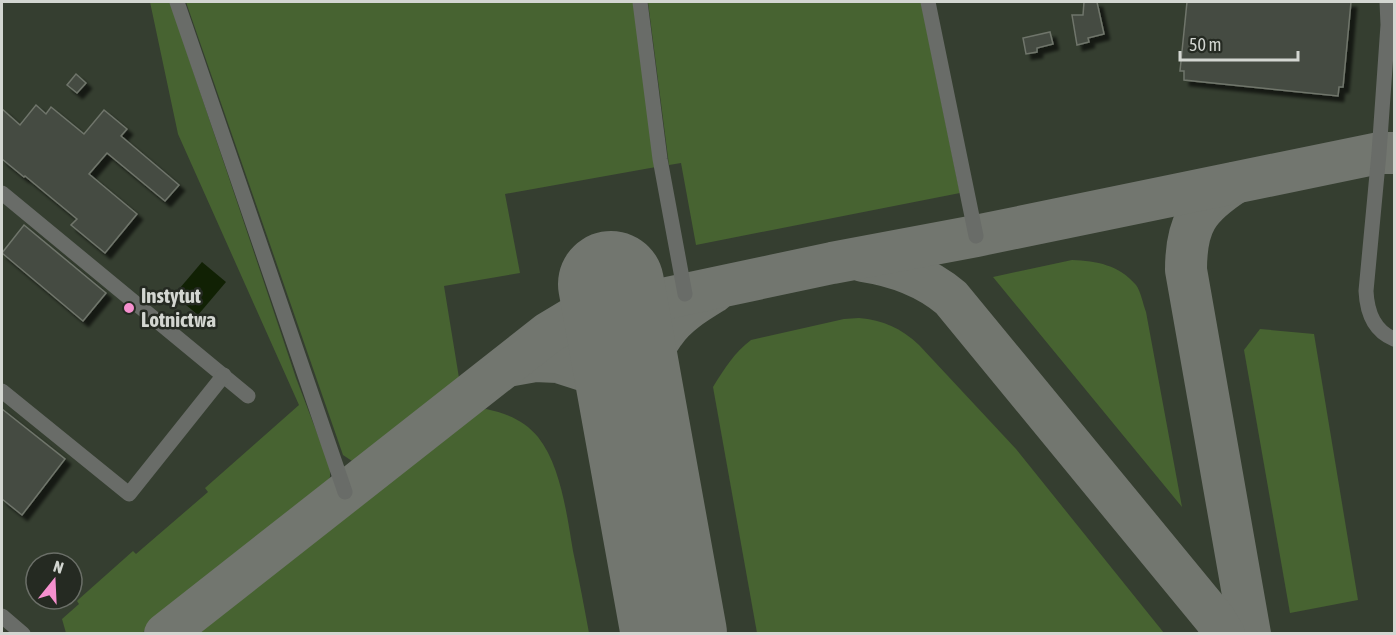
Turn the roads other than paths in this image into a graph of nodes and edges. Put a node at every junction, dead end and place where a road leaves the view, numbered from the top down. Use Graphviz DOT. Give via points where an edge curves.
graph roads {
  1 [pos="177,2"];
  2 [pos="640,2"];
  3 [pos="928,2"];
  4 [pos="1390,2"];
  5 [pos="2,193"];
  6 [pos="976,236"];
  7 [pos="685,294"];
  8 [pos="1395,339"];
  9 [pos="224,375"];
  10 [pos="2,391"];
  11 [pos="248,396"];
  12 [pos="345,492"];
  13 [pos="2,616"];
  14 [pos="23,633"];
  1 -- 12 [label="street"];
  2 -- 7 [label="street" via="660,159"];
  3 -- 6 [label="street"];
  4 -- 8 [label="street" via="1366,291 1367,310 1376,325"];
  5 -- 9 [label="street"];
  9 -- 10 [label="street" via="129,494"];
  9 -- 11 [label="street"];
  13 -- 14 [label="street"];
}
